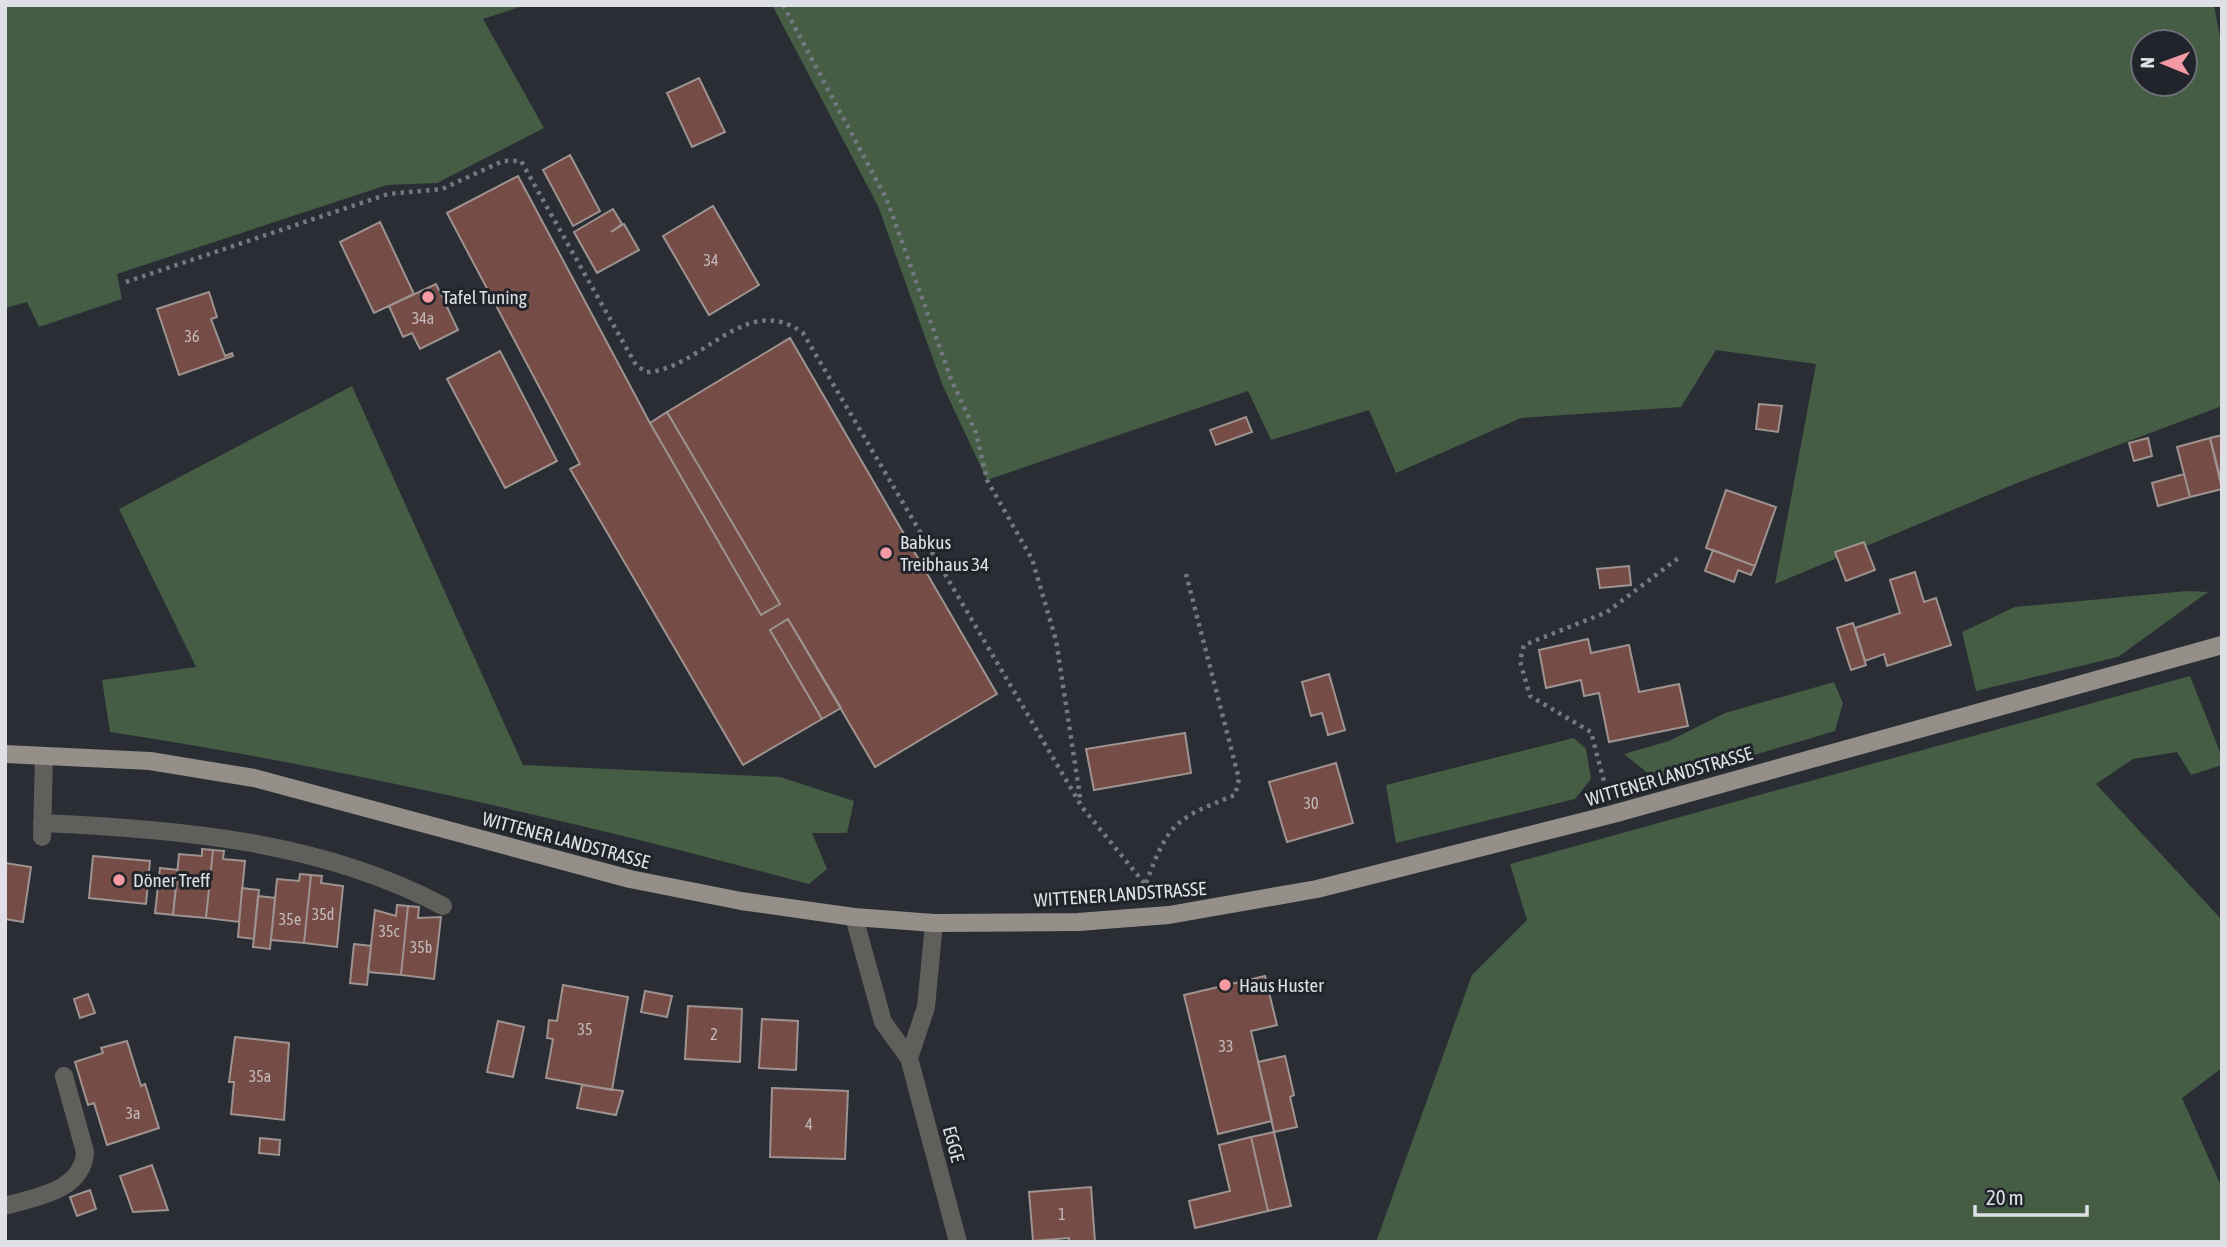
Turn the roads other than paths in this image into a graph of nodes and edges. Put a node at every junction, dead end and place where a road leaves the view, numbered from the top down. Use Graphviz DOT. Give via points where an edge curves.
graph roads {
  1 [pos="2222,645"];
  2 [pos="5,754"];
  3 [pos="44,756"];
  4 [pos="443,906"];
  5 [pos="854,917"];
  6 [pos="934,923"];
  7 [pos="909,1058"];
  8 [pos="64,1076"];
  9 [pos="5,1206"];
  10 [pos="958,1242"];
  1 -- 6 [label="main road, WITTENER LANDSTRASSE" via="1612,814 1317,889 1169,915 1078,922"];
  2 -- 3 [label="main road, WITTENER LANDSTRASSE"];
  3 -- 4 [label="street" via="42,830 128,827 226,838 359,869 398,882"];
  3 -- 5 [label="main road, WITTENER LANDSTRASSE" via="150,761 254,778 631,879"];
  5 -- 6 [label="main road, WITTENER LANDSTRASSE"];
  5 -- 7 [label="street, EGGE" via="883,1022"];
  6 -- 7 [label="street" via="926,1007"];
  7 -- 10 [label="street, EGGE"];
  8 -- 9 [label="street" via="85,1152 83,1164 74,1179 59,1189"];
}
